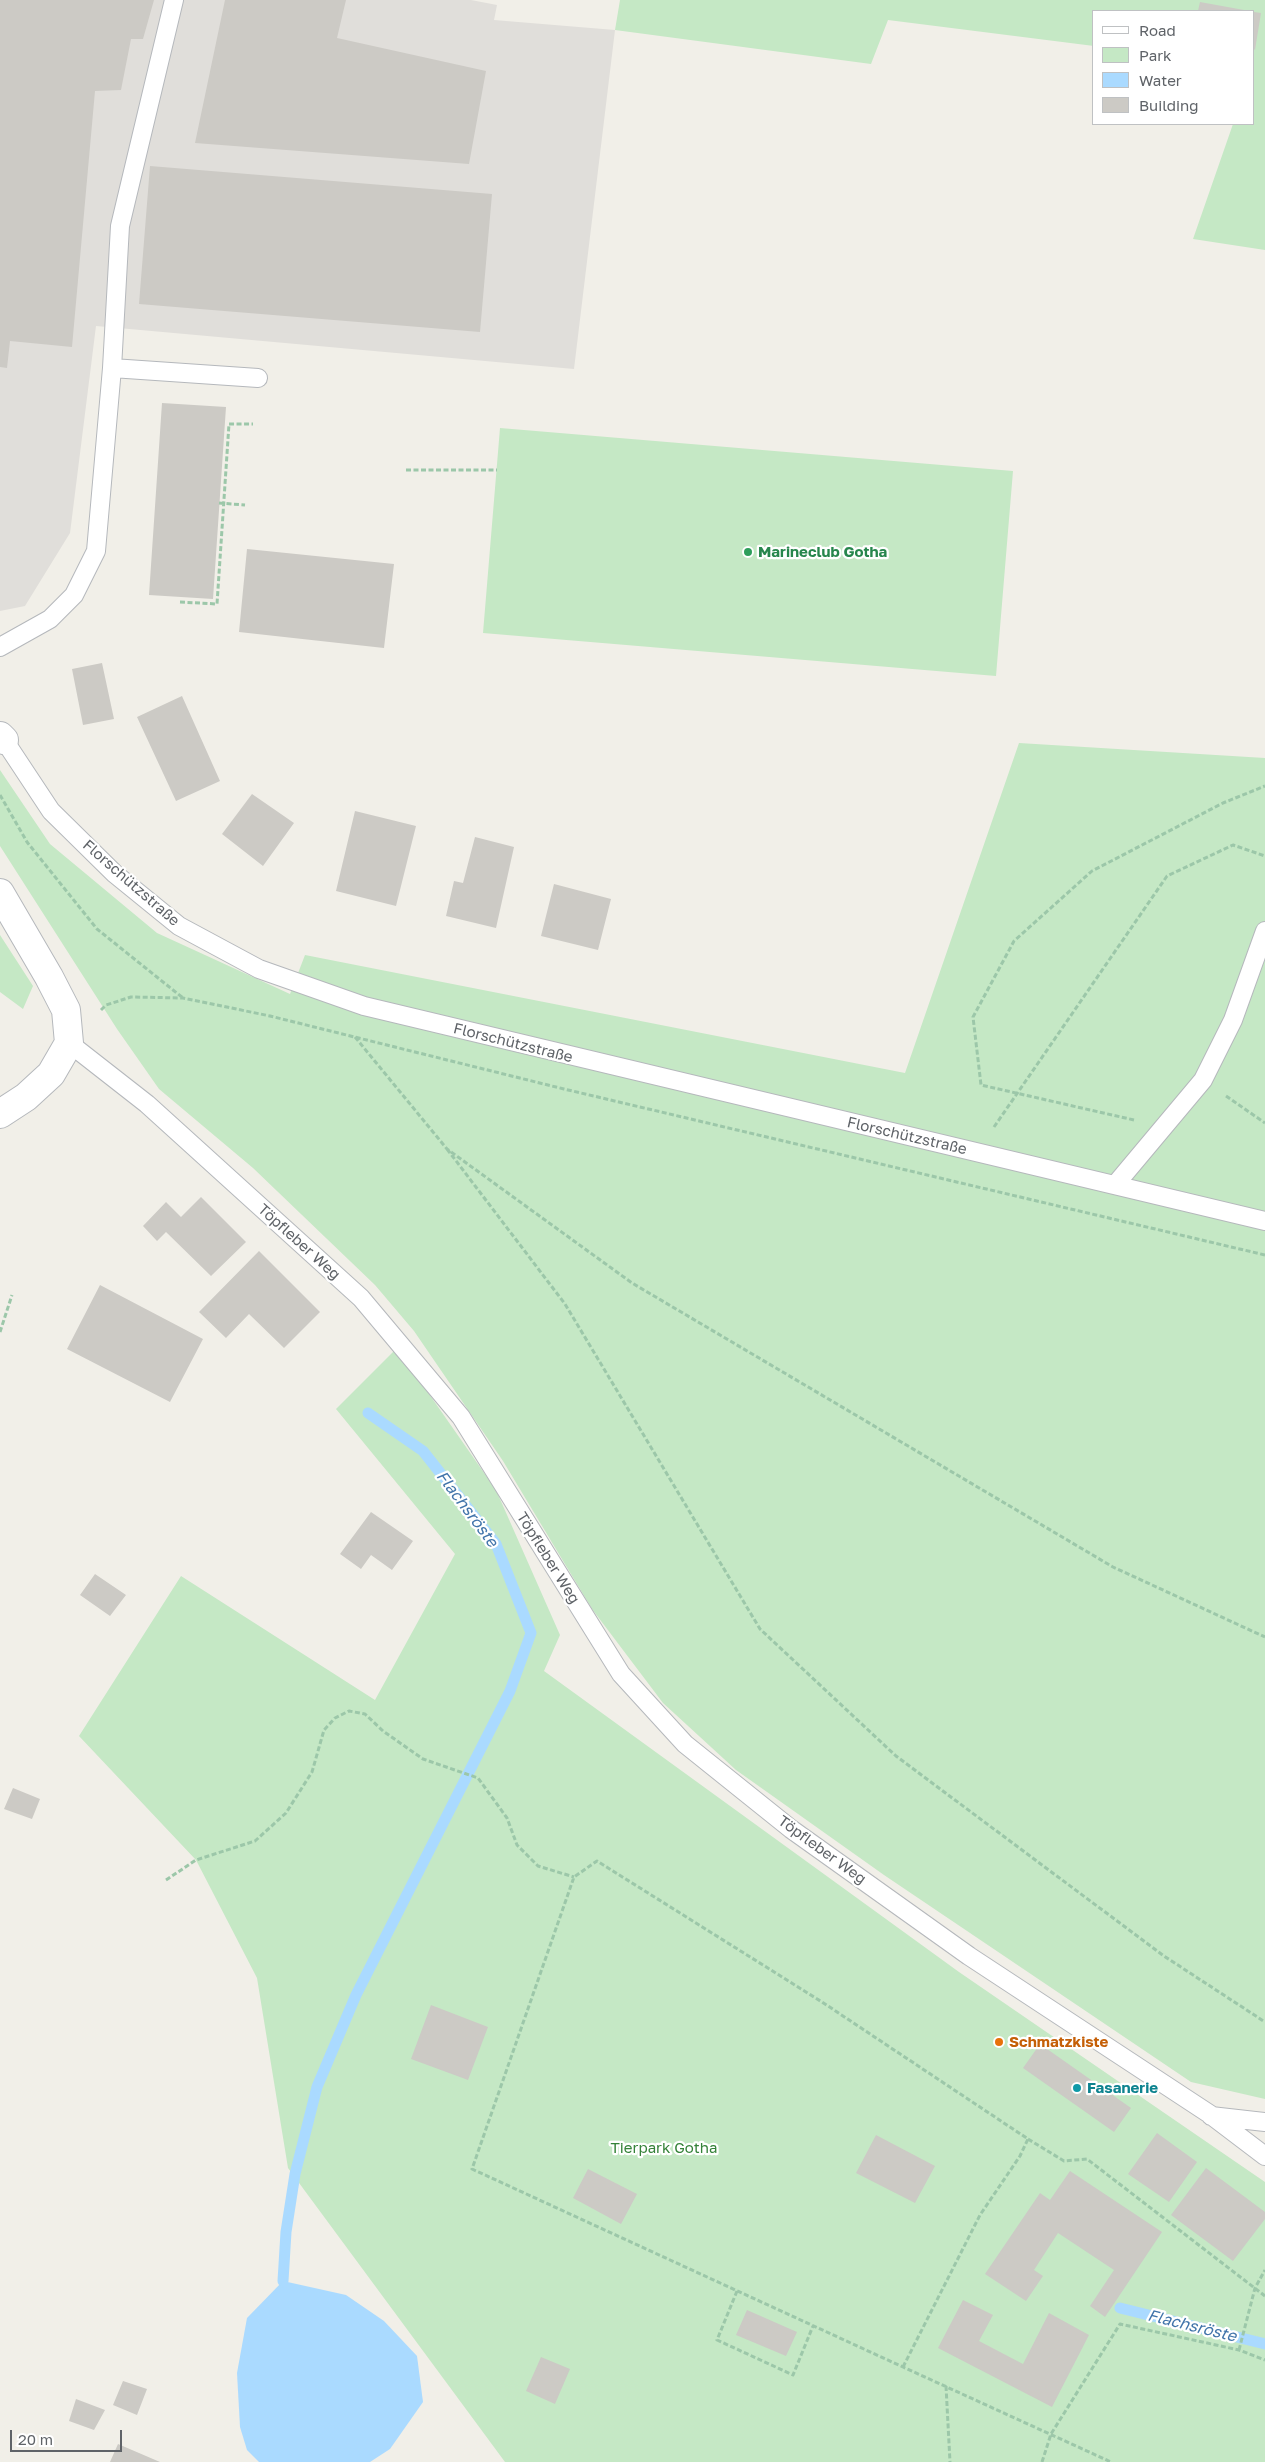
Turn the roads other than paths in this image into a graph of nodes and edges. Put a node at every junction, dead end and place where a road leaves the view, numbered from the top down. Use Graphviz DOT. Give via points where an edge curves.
graph roads {
  1 [pos="174,0"];
  2 [pos="112,368"];
  3 [pos="258,378"];
  4 [pos="0,647"];
  5 [pos="2,738"];
  6 [pos="0,893"];
  7 [pos="1265,931"];
  8 [pos="69,1043"];
  9 [pos="0,1114"];
  10 [pos="1115,1185"];
  11 [pos="1265,1221"];
  12 [pos="1211,2116"];
  13 [pos="1265,2122"];
  14 [pos="1265,2156"];
  1 -- 2 [label="lane" via="120,226"];
  2 -- 3 [label="lane"];
  2 -- 4 [label="lane" via="96,551 74,595 56,613"];
  5 -- 10 [label="lane, Florschützstraße" via="51,812 115,874 179,926 259,969 364,1006"];
  6 -- 8 [label="street" via="66,1010"];
  7 -- 10 [label="lane" via="1233,1020 1203,1080"];
  8 -- 9 [label="street" via="51,1074 26,1097"];
  8 -- 12 [label="lane, Töpfleber Weg" via="147,1104 361,1298 462,1417 621,1674 685,1744 791,1829 969,1956"];
  10 -- 11 [label="lane, Florschützstraße"];
  12 -- 13 [label="lane, Töpfleber Weg"];
  12 -- 14 [label="lane, Töpfleber Weg"];
}
